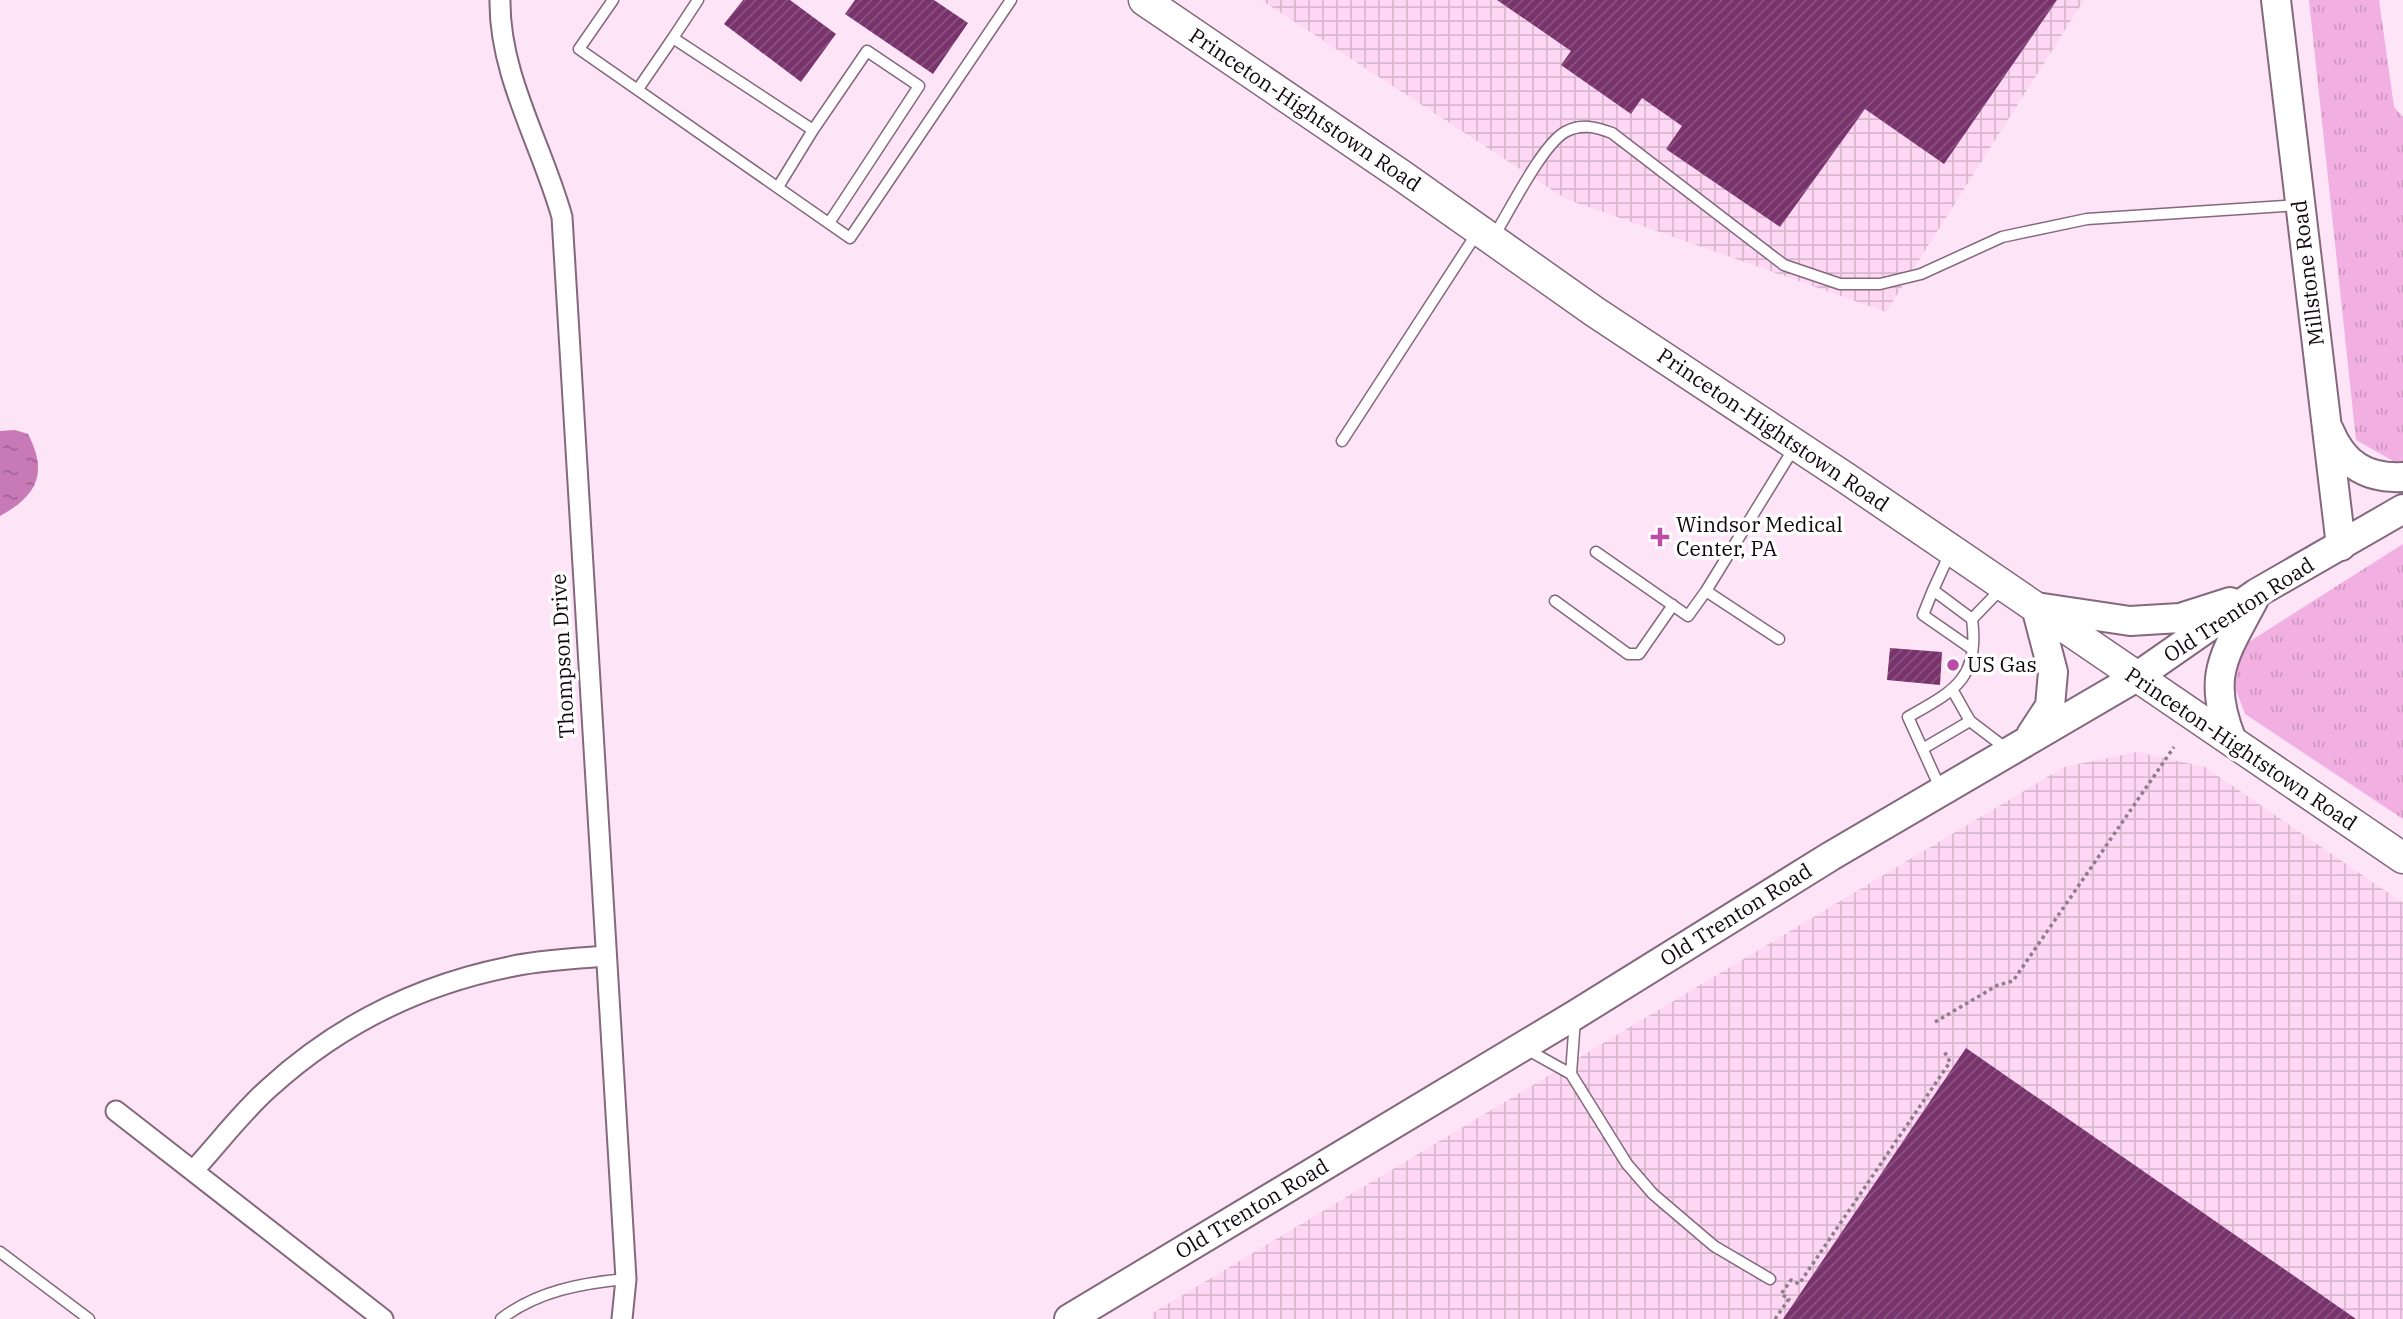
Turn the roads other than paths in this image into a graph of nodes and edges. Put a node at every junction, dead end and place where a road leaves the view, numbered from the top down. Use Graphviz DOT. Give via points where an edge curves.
graph roads {
  1 [pos="500,0"];
  2 [pos="613,0"];
  3 [pos="698,0"];
  4 [pos="1011,0"];
  5 [pos="1144,0"];
  6 [pos="2276,0"];
  7 [pos="673,38"];
  8 [pos="638,89"];
  9 [pos="813,130"];
  10 [pos="778,187"];
  11 [pos="2300,205"];
  12 [pos="829,223"];
  13 [pos="1485,236"];
  14 [pos="2325,421"];
  15 [pos="1342,441"];
  16 [pos="1797,444"];
  17 [pos="2403,477"];
  18 [pos="2403,509"];
  19 [pos="2341,546"];
  20 [pos="1952,550"];
  21 [pos="1596,552"];
  22 [pos="2004,586"];
  23 [pos="1933,590"];
  24 [pos="1706,591"];
  25 [pos="2257,593"];
  26 [pos="1555,601"];
  27 [pos="1673,605"];
  28 [pos="2036,607"];
  29 [pos="1972,619"];
  30 [pos="1779,639"];
  31 [pos="1972,649"];
  32 [pos="2135,678"];
  33 [pos="1953,691"];
  34 [pos="1970,721"];
  35 [pos="2232,741"];
  36 [pos="2019,744"];
  37 [pos="1924,748"];
  38 [pos="1941,791"];
  39 [pos="2403,858"];
  40 [pos="604,956"];
  41 [pos="1575,1015"];
  42 [pos="1521,1047"];
  43 [pos="1571,1074"];
  44 [pos="116,1111"];
  45 [pos="193,1171"];
  46 [pos="0,1252"];
  47 [pos="626,1279"];
  48 [pos="1770,1279"];
  49 [pos="89,1319"];
  50 [pos="383,1319"];
  51 [pos="501,1319"];
  52 [pos="622,1319"];
  53 [pos="1069,1319"];
  1 -- 40 [label="street, Thompson Drive" via="508,65 562,216"];
  2 -- 8 [label="lane" via="579,49"];
  3 -- 7 [label="lane"];
  4 -- 12 [label="lane" via="850,238"];
  5 -- 13 [label="main road, Princeton-Hightstown Road"];
  6 -- 11 [label="main road, Millstone Road"];
  7 -- 8 [label="lane"];
  7 -- 9 [label="lane"];
  8 -- 10 [label="lane"];
  9 -- 10 [label="lane"];
  9 -- 12 [label="lane" via="867,51 919,86"];
  10 -- 12 [label="lane"];
  11 -- 13 [label="lane" via="2087,219 2002,237 1921,274 1880,284 1840,284 1784,265 1612,133 1590,125 1565,132 1547,149"];
  11 -- 14 [label="main road, Millstone Road"];
  13 -- 15 [label="lane"];
  13 -- 16 [label="main road, Princeton-Hightstown Road"];
  14 -- 17 [label="main road" via="2337,450 2361,473"];
  14 -- 19 [label="main road, Millstone Road"];
  16 -- 20 [label="main road, Princeton-Hightstown Road"];
  16 -- 24 [label="lane"];
  18 -- 19 [label="main road, Old Trenton Road"];
  19 -- 25 [label="main road, Old Trenton Road"];
  20 -- 22 [label="main road, Princeton-Hightstown Road"];
  20 -- 23 [label="lane"];
  21 -- 27 [label="lane"];
  22 -- 28 [label="main road, Princeton-Hightstown Road"];
  22 -- 29 [label="lane"];
  23 -- 29 [label="lane"];
  23 -- 31 [label="lane" via="1923,615"];
  24 -- 27 [label="lane" via="1688,615"];
  24 -- 30 [label="lane"];
  25 -- 28 [label="main road" via="2180,618 2130,621"];
  25 -- 32 [label="main road, Old Trenton Road"];
  25 -- 35 [label="main road" via="2221,661 2220,712"];
  26 -- 27 [label="lane" via="1628,654 1639,654"];
  28 -- 32 [label="main road, Princeton-Hightstown Road"];
  28 -- 36 [label="main road" via="2053,672 2050,706"];
  29 -- 31 [label="lane"];
  31 -- 33 [label="lane" via="1966,676"];
  32 -- 35 [label="main road, Princeton-Hightstown Road"];
  32 -- 36 [label="main road, Old Trenton Road"];
  33 -- 34 [label="lane"];
  33 -- 37 [label="lane" via="1908,717"];
  34 -- 36 [label="lane"];
  34 -- 37 [label="lane"];
  35 -- 39 [label="main road, Princeton-Hightstown Road"];
  36 -- 38 [label="main road, Old Trenton Road"];
  37 -- 38 [label="lane"];
  38 -- 41 [label="main road, Old Trenton Road"];
  40 -- 45 [label="street" via="510,966 443,983 381,1009 331,1038 268,1089"];
  40 -- 47 [label="street, Thompson Drive"];
  41 -- 42 [label="main road, Old Trenton Road"];
  41 -- 43 [label="lane"];
  42 -- 43 [label="lane"];
  42 -- 53 [label="main road, Old Trenton Road"];
  43 -- 48 [label="lane" via="1627,1164 1653,1194 1714,1246"];
  44 -- 45 [label="street"];
  45 -- 50 [label="street"];
  46 -- 49 [label="lane"];
  47 -- 51 [label="lane" via="555,1291 526,1302"];
  47 -- 52 [label="street, Thompson Drive"];
}
